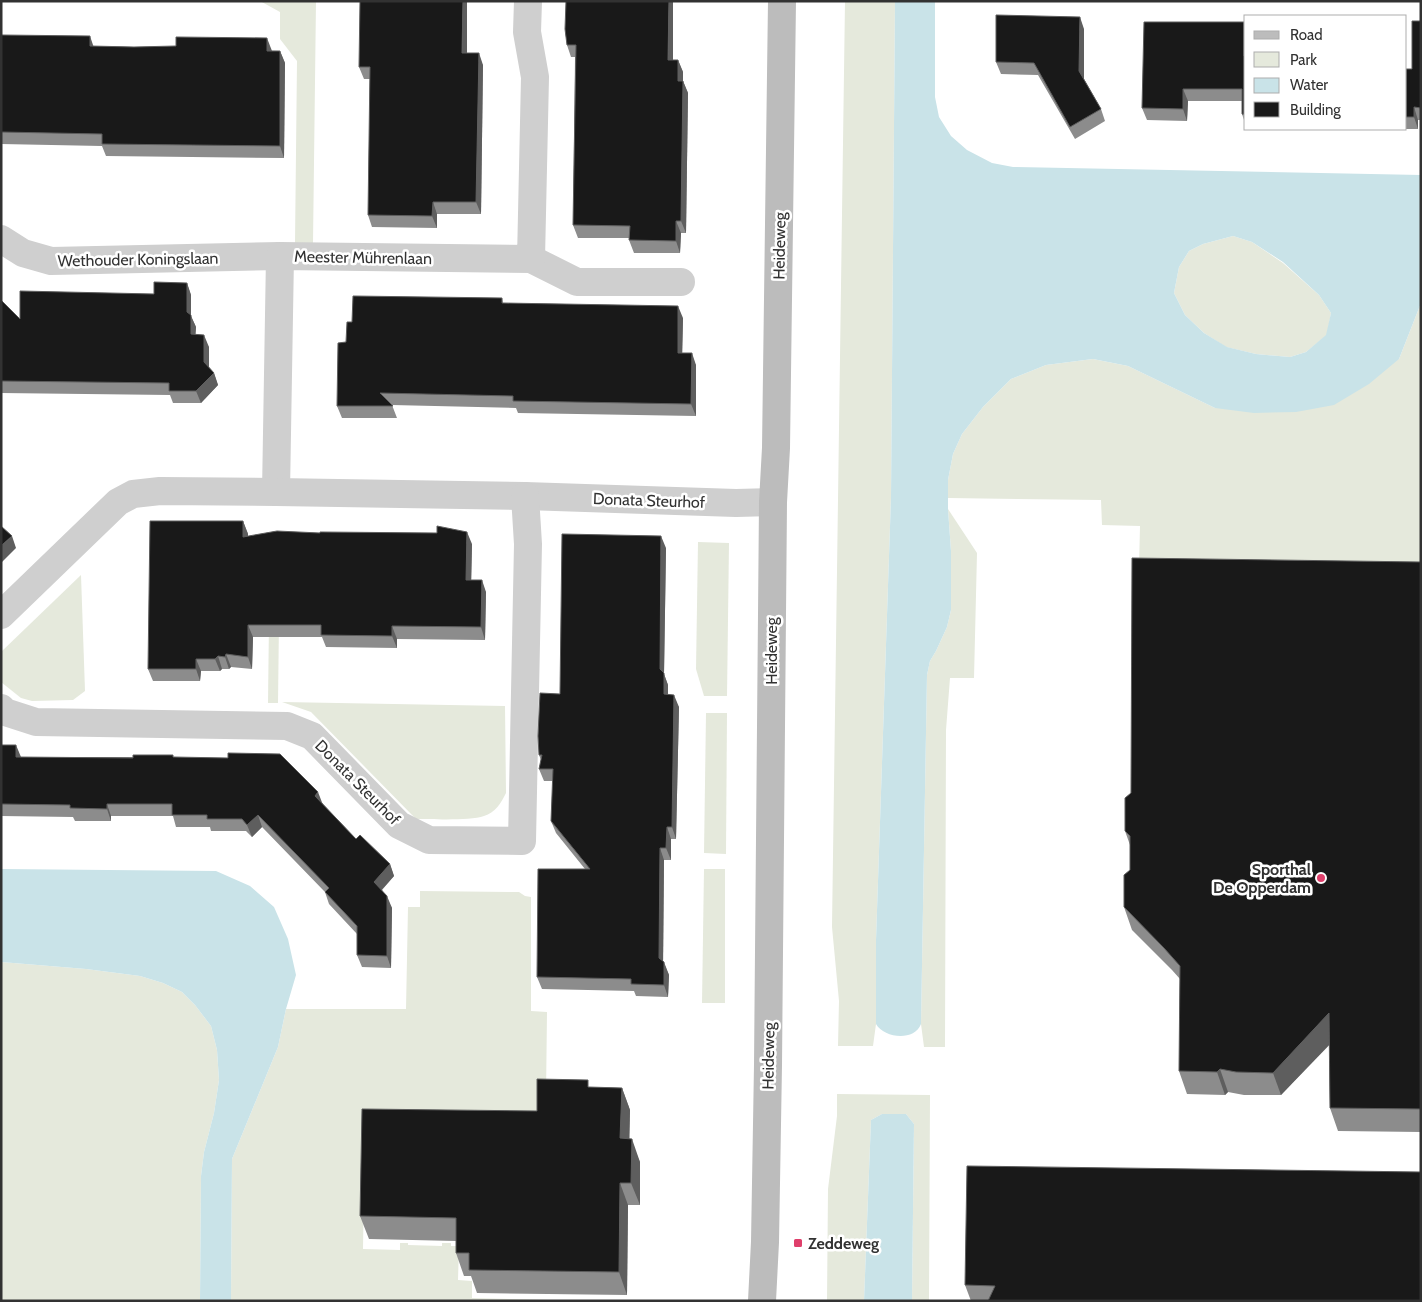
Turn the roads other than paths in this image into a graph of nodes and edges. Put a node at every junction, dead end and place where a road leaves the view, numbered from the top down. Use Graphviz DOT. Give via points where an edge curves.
graph roads {
  1 [pos="528,1"];
  2 [pos="782,1"];
  3 [pos="1,239"];
  4 [pos="280,256"];
  5 [pos="531,259"];
  6 [pos="681,282"];
  7 [pos="276,492"];
  8 [pos="525,496"];
  9 [pos="772,502"];
  10 [pos="1,615"];
  11 [pos="1,708"];
  12 [pos="762,1301"];
  1 -- 5 [label="street" via="527,32 536,76"];
  2 -- 9 [label="street, Heideweg" via="776,448"];
  3 -- 4 [label="street, Wethouder Koningslaan" via="23,253 51,261"];
  4 -- 5 [label="street, Meester Mührenlaan"];
  4 -- 7 [label="street, Meester Mührenlaan"];
  5 -- 6 [label="street, Meester Mührenlaan" via="577,282"];
  7 -- 8 [label="street, Donata Steurhof"];
  7 -- 10 [label="street, Donata Steurhof" via="133,494 118,502"];
  8 -- 9 [label="street, Donata Steurhof"];
  8 -- 11 [label="street, Donata Steurhof" via="528,544 522,841 429,840 399,826 312,736 287,726 36,722"];
  9 -- 12 [label="street, Heideweg" via="768,1065"];
}
